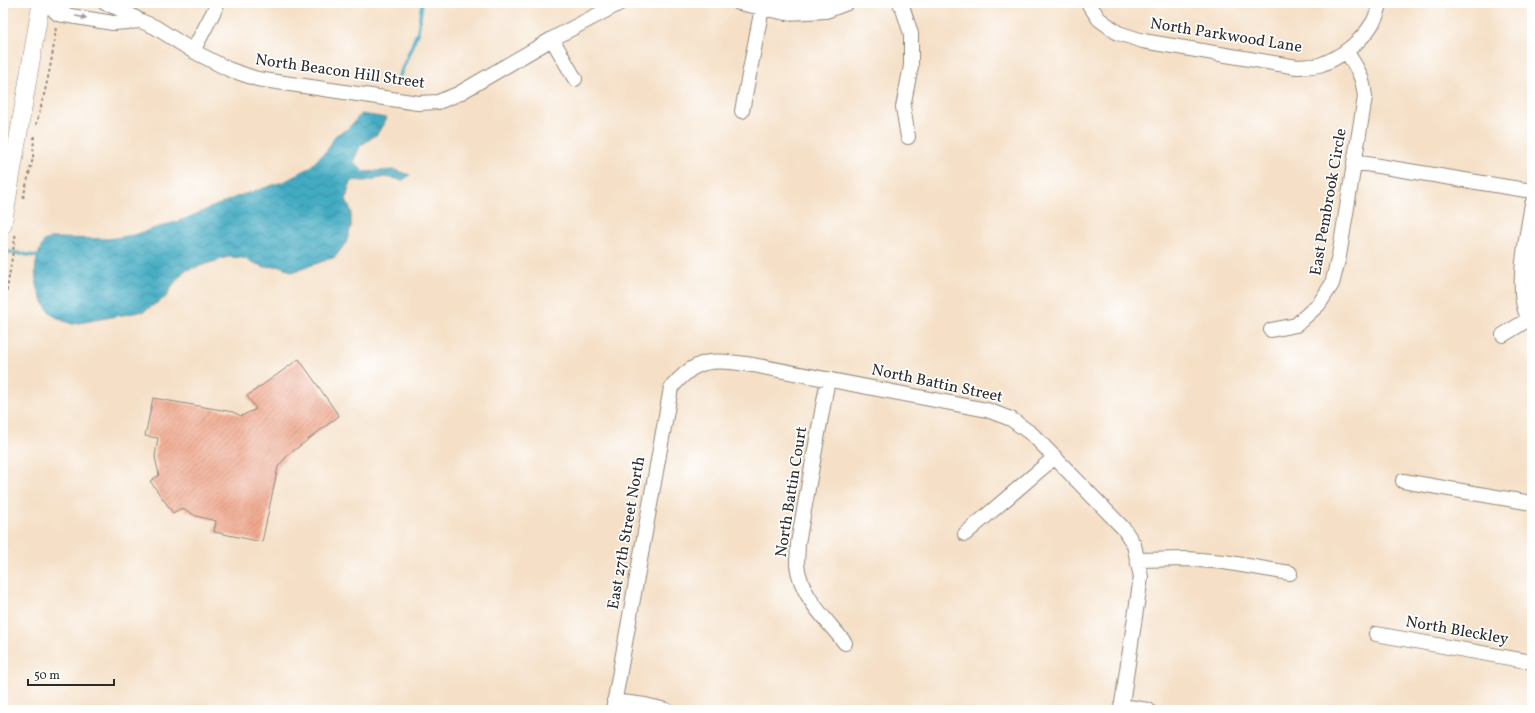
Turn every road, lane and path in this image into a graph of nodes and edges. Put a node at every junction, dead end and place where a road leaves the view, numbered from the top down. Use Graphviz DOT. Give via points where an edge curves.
graph roads {
  1 [pos="41,3"];
  2 [pos="47,3"];
  3 [pos="105,3"];
  4 [pos="216,3"];
  5 [pos="620,3"];
  6 [pos="739,3"];
  7 [pos="847,3"];
  8 [pos="900,3"];
  9 [pos="1088,3"];
  10 [pos="1380,3"];
  11 [pos="762,8"];
  12 [pos="141,21"];
  13 [pos="56,30"];
  14 [pos="552,39"];
  15 [pos="193,50"];
  16 [pos="1346,51"];
  17 [pos="575,79"];
  18 [pos="742,111"];
  19 [pos="908,137"];
  20 [pos="1354,162"];
  21 [pos="1532,191"];
  22 [pos="23,199"];
  23 [pos="1532,204"];
  24 [pos="10,227"];
  25 [pos="3,315"];
  26 [pos="1530,320"];
  27 [pos="1271,330"];
  28 [pos="1503,335"];
  29 [pos="3,345"];
  30 [pos="3,359"];
  31 [pos="690,370"];
  32 [pos="828,379"];
  33 [pos="1054,457"];
  34 [pos="1404,481"];
  35 [pos="1532,503"];
  36 [pos="965,534"];
  37 [pos="1138,560"];
  38 [pos="1290,573"];
  39 [pos="1376,634"];
  40 [pos="845,643"];
  41 [pos="1532,662"];
  42 [pos="613,706"];
  43 [pos="1121,708"];
  44 [pos="666,710"];
  45 [pos="1148,710"];
  1 -- 24 [label="main road"];
  2 -- 12 [label="street, North Beacon Hill Street, one-way" via="58,14 113,23"];
  3 -- 12 [label="street, North Beacon Hill Street" via="120,8"];
  4 -- 15 [label="street"];
  5 -- 14 [label="street, North Beacon Hill Street"];
  6 -- 11 [label="street"];
  7 -- 11 [label="street" via="826,11 786,13"];
  8 -- 19 [label="street" via="911,34 911,66 903,108"];
  9 -- 16 [label="street, North Parkwood Lane" via="1099,19 1118,33 1143,41 1298,67 1322,64"];
  10 -- 16 [label="street, North Parkwood Lane" via="1370,28"];
  11 -- 18 [label="street"];
  12 -- 15 [label="street, North Beacon Hill Street" via="155,26"];
  13 -- 22 [label="path" via="45,94 34,129 33,158"];
  14 -- 15 [label="street, North Beacon Hill Street" via="458,94 438,102 418,103 256,80 228,69"];
  14 -- 17 [label="street"];
  16 -- 20 [label="street, East Pembrook Circle" via="1358,69 1364,84 1365,97"];
  20 -- 21 [label="street"];
  20 -- 27 [label="street, East Pembrook Circle" via="1332,284 1320,304 1296,325"];
  23 -- 26 [label="street" via="1522,265 1522,293"];
  24 -- 25 [label="path" via="14,242"];
  26 -- 28 [label="street"];
  29 -- 30 [label="path"];
  31 -- 32 [label="street, North Battin Street" via="697,365 718,362 753,365"];
  31 -- 42 [label="street, East 27th Street North" via="671,388"];
  32 -- 33 [label="street, North Battin Street" via="987,410 1012,419 1033,435"];
  32 -- 40 [label="street, North Battin Court" via="798,543 797,565 802,587 813,605"];
  33 -- 36 [label="street"];
  33 -- 37 [label="street, North Battin Street" via="1124,529 1134,544"];
  34 -- 35 [label="street"];
  37 -- 38 [label="street" via="1187,559 1224,562"];
  37 -- 43 [label="street, North Battin Street" via="1141,577 1140,595"];
  39 -- 41 [label="street, North Bleckley"];
  42 -- 44 [label="street" via="645,705"];
  43 -- 45 [label="street"];
}
